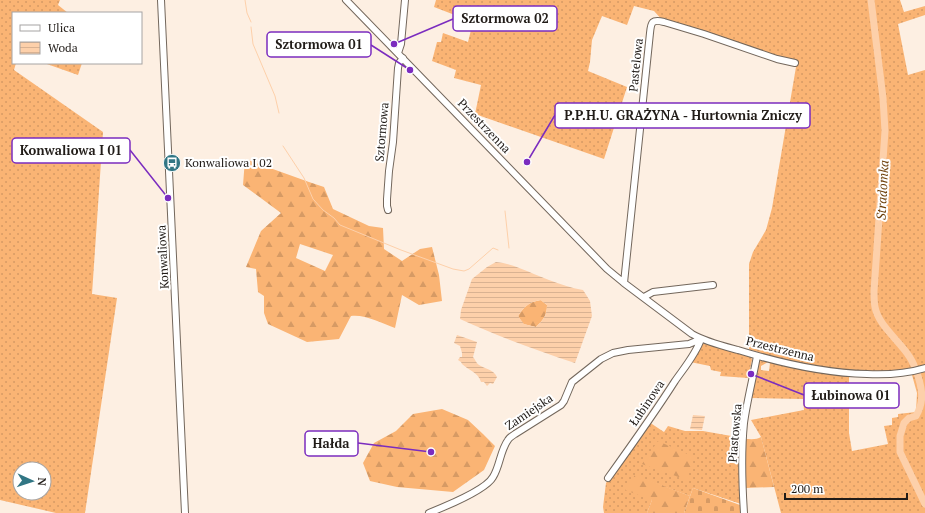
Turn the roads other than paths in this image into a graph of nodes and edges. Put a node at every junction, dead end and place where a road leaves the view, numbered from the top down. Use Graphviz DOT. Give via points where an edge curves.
graph roads {
  1 [pos="161,0"];
  2 [pos="346,0"];
  3 [pos="405,0"];
  4 [pos="400,56"];
  5 [pos="795,63"];
  6 [pos="388,210"];
  7 [pos="624,283"];
  8 [pos="713,285"];
  9 [pos="644,298"];
  10 [pos="701,339"];
  11 [pos="757,356"];
  12 [pos="924,368"];
  13 [pos="608,478"];
  14 [pos="185,513"];
  15 [pos="430,513"];
  16 [pos="744,513"];
  1 -- 14 [label="street, Konwaliowa"];
  2 -- 4 [label="street, Przestrzenna"];
  3 -- 4 [label="street, Sztormowa"];
  4 -- 6 [label="street, Sztormowa" via="389,171"];
  4 -- 7 [label="street, Przestrzenna" via="602,264"];
  5 -- 7 [label="street, Pastelowa" via="658,20 652,23"];
  7 -- 9 [label="street, Przestrzenna"];
  8 -- 9 [label="street" via="653,292"];
  9 -- 10 [label="street, Przestrzenna"];
  10 -- 11 [label="street, Przestrzenna"];
  10 -- 13 [label="street, Łubinowa" via="669,391"];
  10 -- 15 [label="street, Zamiejska" via="689,344 628,350 601,358 572,382 561,404 508,440 491,480 468,496"];
  11 -- 12 [label="street, Przestrzenna" via="841,373 909,373"];
  11 -- 16 [label="street, Piastowska" via="743,442"];
}
